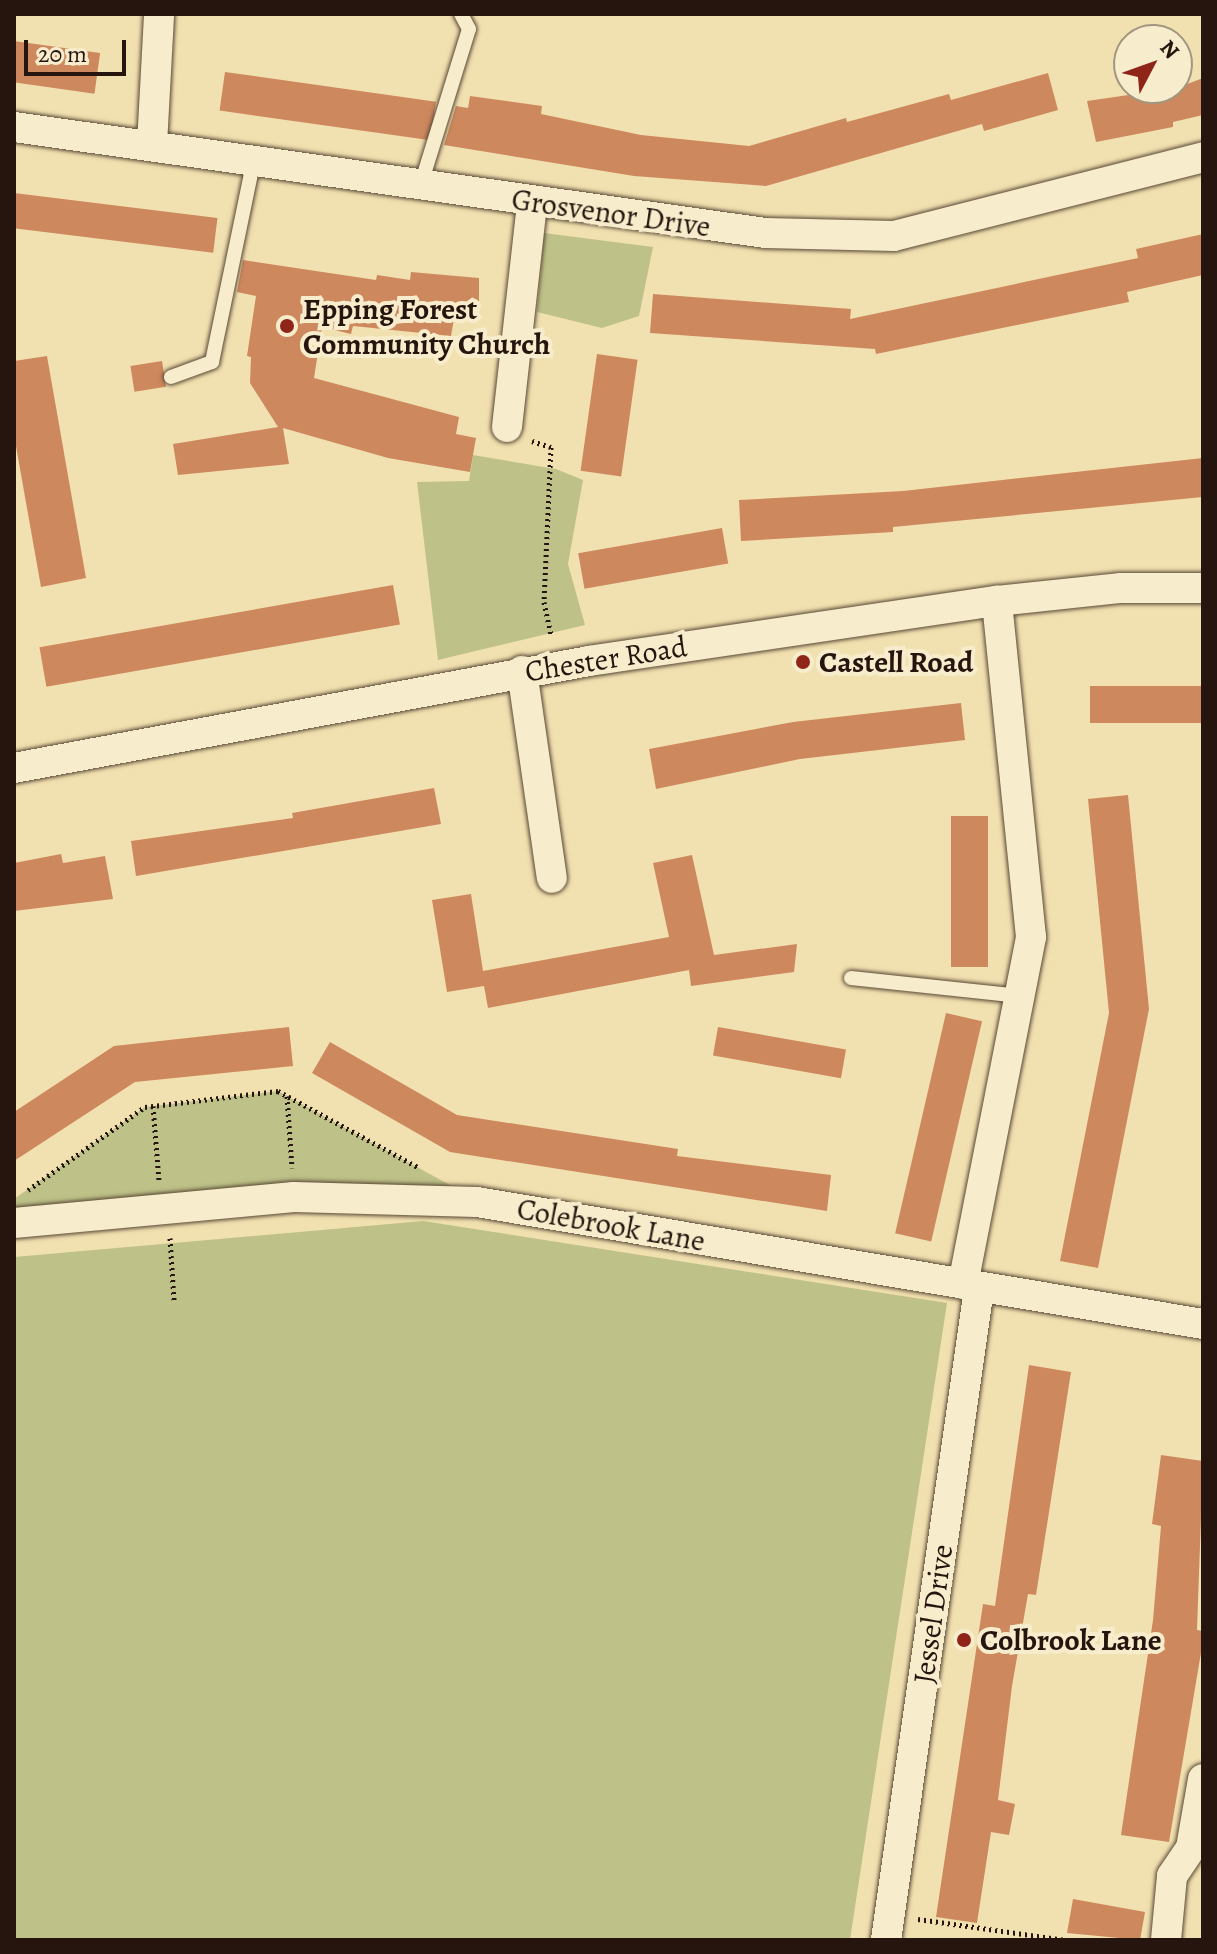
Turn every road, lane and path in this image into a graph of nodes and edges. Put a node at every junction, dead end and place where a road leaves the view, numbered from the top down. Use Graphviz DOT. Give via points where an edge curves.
graph roads {
  1 [pos="159,14"];
  2 [pos="461,14"];
  3 [pos="14,127"];
  4 [pos="152,145"];
  5 [pos="1203,157"];
  6 [pos="254,160"];
  7 [pos="421,184"];
  8 [pos="532,203"];
  9 [pos="171,377"];
  10 [pos="507,427"];
  11 [pos="1203,588"];
  12 [pos="997,601"];
  13 [pos="557,666"];
  14 [pos="522,671"];
  15 [pos="14,768"];
  16 [pos="552,878"];
  17 [pos="851,978"];
  18 [pos="1020,996"];
  19 [pos="287,1096"];
  20 [pos="153,1106"];
  21 [pos="291,1149"];
  22 [pos="157,1161"];
  23 [pos="433,1176"];
  24 [pos="14,1199"];
  25 [pos="168,1209"];
  26 [pos="14,1223"];
  27 [pos="971,1286"];
  28 [pos="174,1300"];
  29 [pos="1203,1324"];
  30 [pos="1203,1779"];
  31 [pos="888,1927"];
  32 [pos="1066,1940"];
  33 [pos="1166,1940"];
  1 -- 4 [label="street"];
  2 -- 7 [label="lane" via="469,29"];
  3 -- 4 [label="street, Grosvenor Drive"];
  4 -- 6 [label="street, Grosvenor Drive"];
  5 -- 8 [label="street, Grosvenor Drive" via="894,236 765,233"];
  6 -- 7 [label="street, Grosvenor Drive"];
  6 -- 9 [label="lane" via="212,362"];
  7 -- 8 [label="street, Grosvenor Drive"];
  8 -- 10 [label="street"];
  10 -- 13 [label="path" via="551,447 544,602"];
  11 -- 12 [label="street, Chester Road" via="1121,588"];
  12 -- 13 [label="street, Chester Road"];
  12 -- 18 [label="street" via="1031,937"];
  13 -- 14 [label="street, Chester Road"];
  14 -- 15 [label="street, Chester Road"];
  14 -- 16 [label="street"];
  17 -- 18 [label="lane"];
  18 -- 27 [label="street"];
  19 -- 20 [label="path" via="278,1091"];
  19 -- 21 [label="path"];
  19 -- 23 [label="path"];
  20 -- 22 [label="path"];
  20 -- 24 [label="path"];
  25 -- 26 [label="street, Colebrook Lane"];
  25 -- 27 [label="street, Colebrook Lane" via="294,1197 477,1202"];
  25 -- 28 [label="path"];
  27 -- 29 [label="street, Colebrook Lane"];
  27 -- 31 [label="street, Jessel Drive"];
  30 -- 33 [label="street" via="1191,1848 1172,1876"];
  31 -- 32 [label="path"];
}
